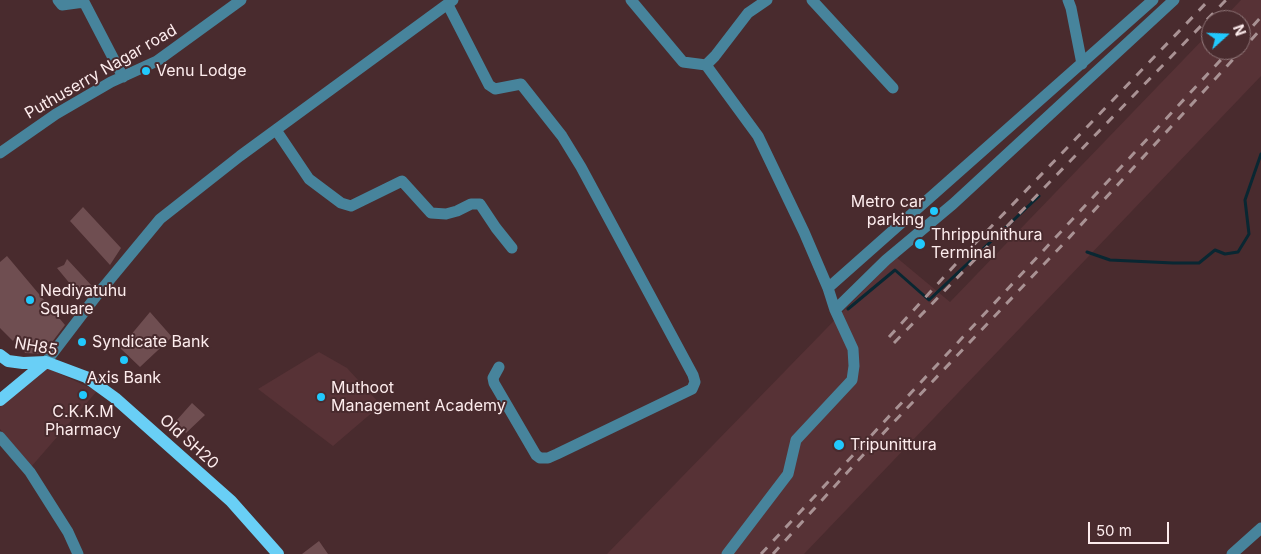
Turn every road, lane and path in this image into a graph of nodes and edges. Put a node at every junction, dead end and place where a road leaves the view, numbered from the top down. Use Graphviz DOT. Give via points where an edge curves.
graph roads {
  1 [pos="58,0"];
  2 [pos="241,0"];
  3 [pos="631,0"];
  4 [pos="768,0"];
  5 [pos="812,0"];
  6 [pos="1068,0"];
  7 [pos="1153,0"];
  8 [pos="1174,0"];
  9 [pos="450,2"];
  10 [pos="1082,64"];
  11 [pos="706,65"];
  12 [pos="123,76"];
  13 [pos="893,88"];
  14 [pos="276,130"];
  15 [pos="0,153"];
  16 [pos="512,248"];
  17 [pos="828,288"];
  18 [pos="835,310"];
  19 [pos="0,355"];
  20 [pos="46,362"];
  21 [pos="499,367"];
  22 [pos="68,370"];
  23 [pos="0,400"];
  24 [pos="0,437"];
  25 [pos="1261,528"];
  26 [pos="78,554"];
  27 [pos="278,554"];
  28 [pos="728,554"];
  29 [pos="1232,554"];
  1 -- 12 [label="street" via="62,5 84,2"];
  2 -- 12 [label="street, Puthuserry Nagar road" via="157,61"];
  3 -- 11 [label="street" via="684,62"];
  4 -- 11 [label="street" via="748,13"];
  5 -- 13 [label="street"];
  6 -- 10 [label="street"];
  7 -- 10 [label="street"];
  8 -- 18 [label="street"];
  9 -- 14 [label="street"];
  9 -- 21 [label="street" via="489,85 495,90 521,84 582,167 695,382 692,389 548,458 540,458 494,384"];
  10 -- 17 [label="street"];
  11 -- 17 [label="street" via="758,136"];
  12 -- 15 [label="street, Puthuserry Nagar road" via="56,114"];
  14 -- 16 [label="street" via="309,179 341,203 351,206 402,181 431,213 446,214 471,204 480,204"];
  14 -- 20 [label="street" via="160,220"];
  17 -- 18 [label="street"];
  18 -- 28 [label="street" via="853,349 852,380 796,440 788,474"];
  19 -- 20 [label="main road, NH85 / NH85" via="8,361"];
  20 -- 22 [label="main road, NH85 / NH85"];
  20 -- 23 [label="main road"];
  22 -- 27 [label="main road, Old SH20" via="86,377 124,406 231,501"];
  24 -- 26 [label="street" via="30,472"];
  25 -- 29 [label="street"];
}
